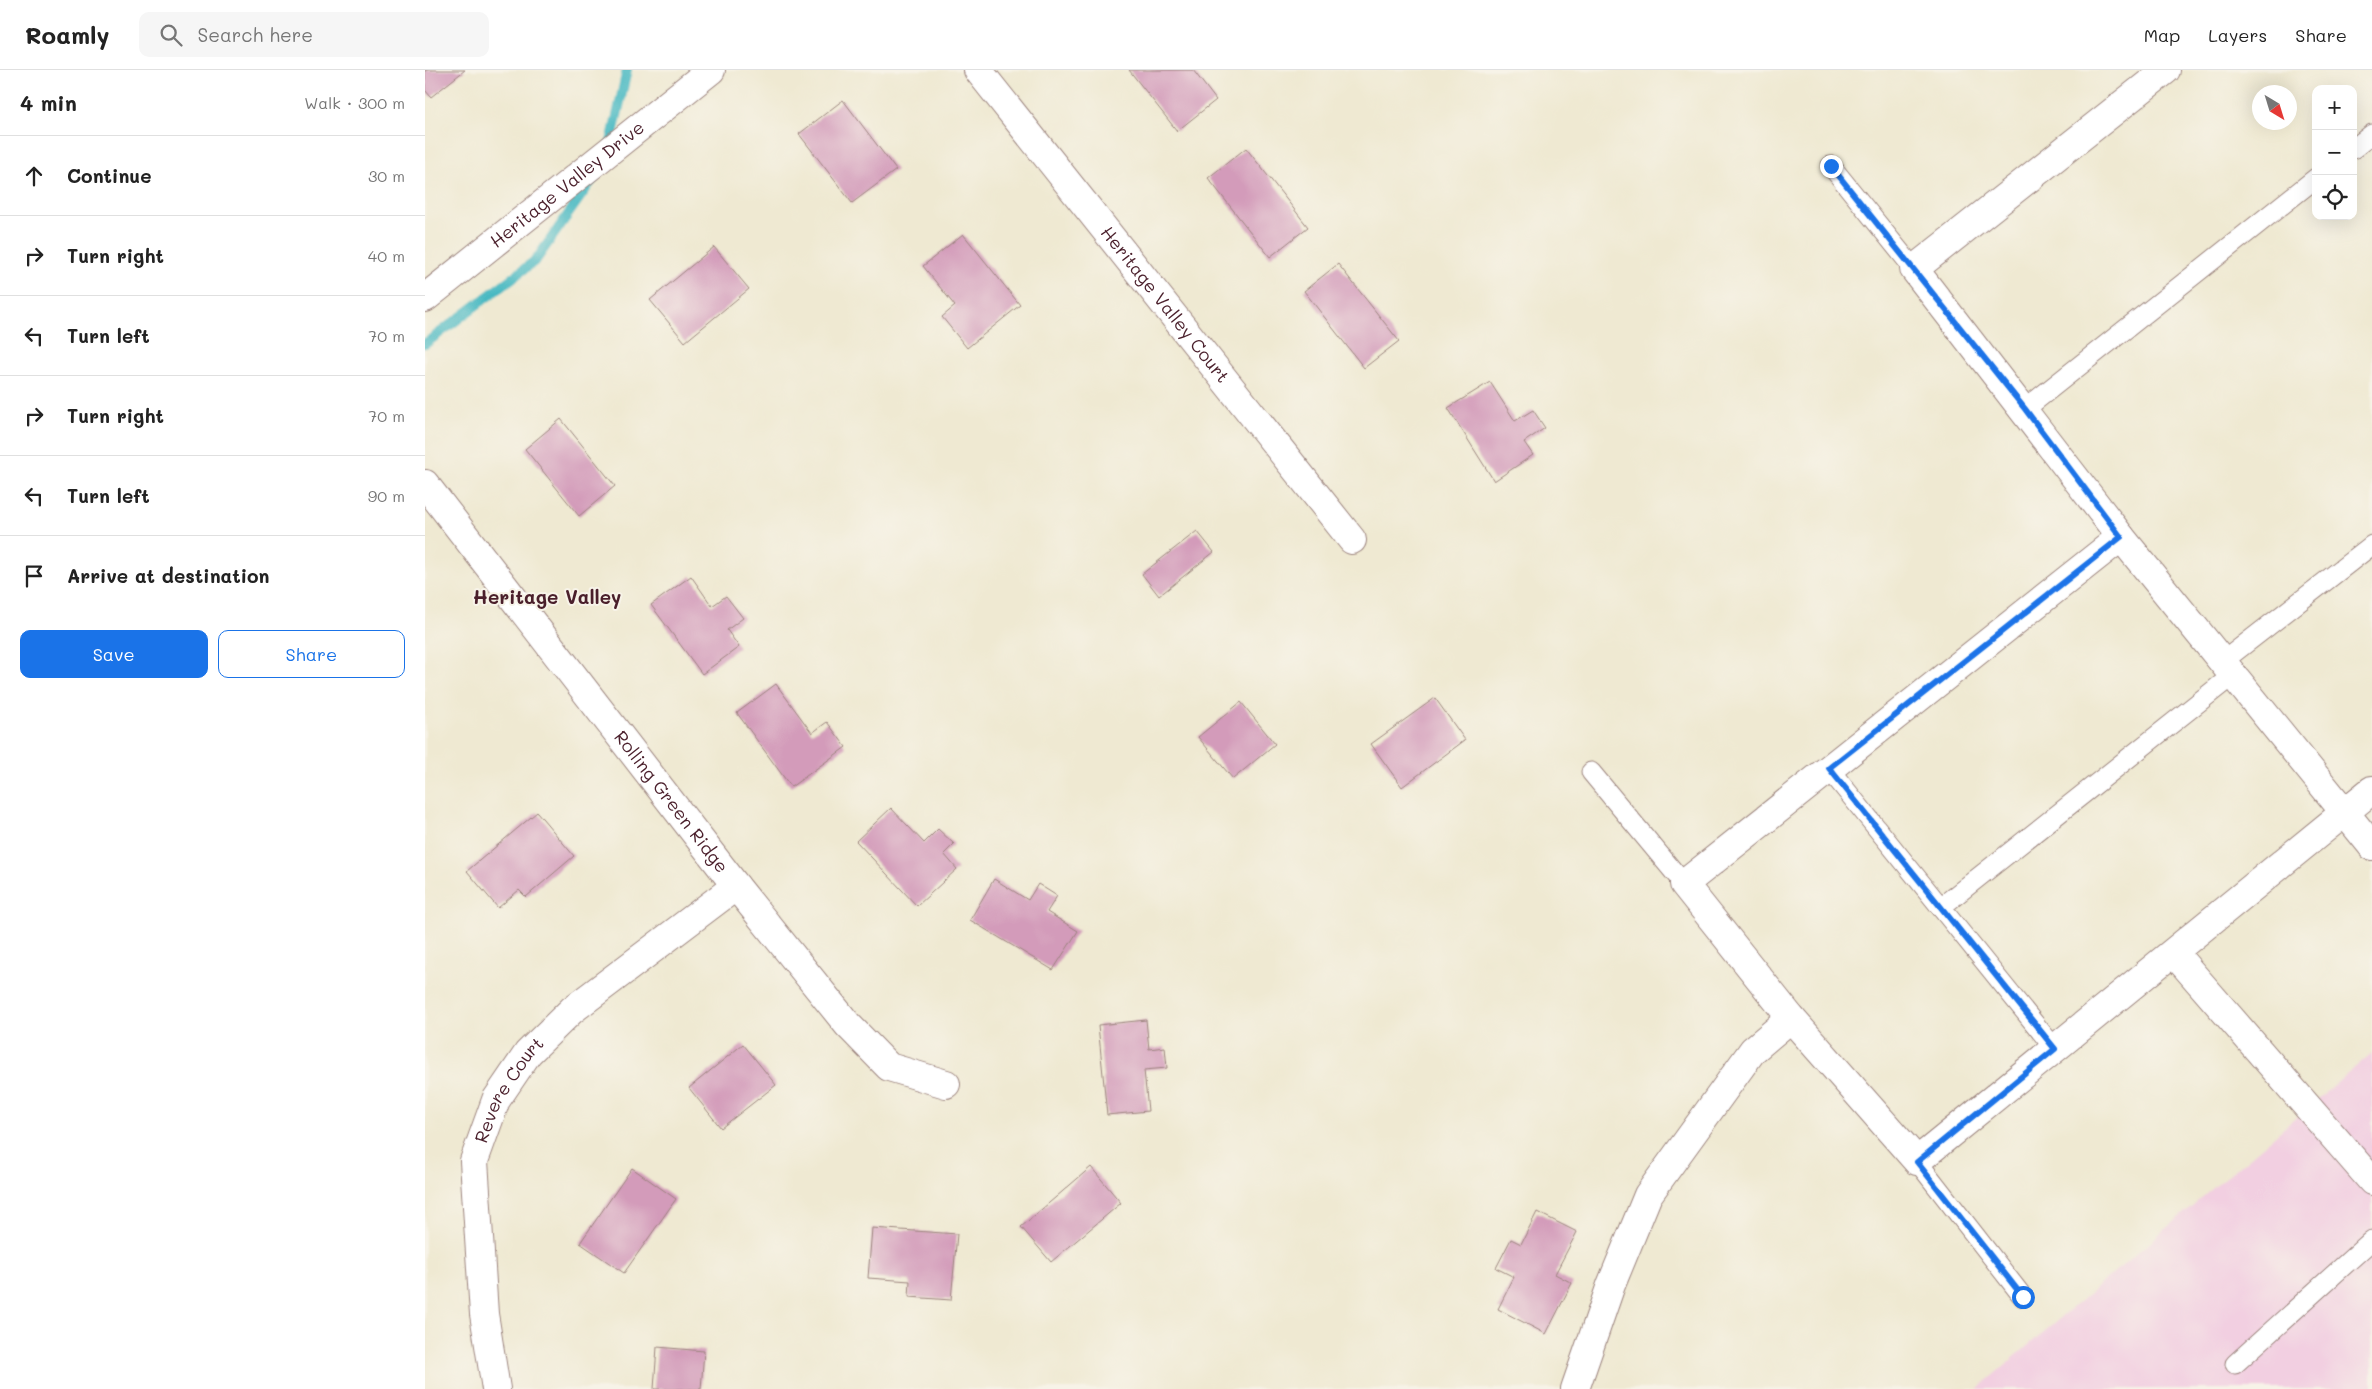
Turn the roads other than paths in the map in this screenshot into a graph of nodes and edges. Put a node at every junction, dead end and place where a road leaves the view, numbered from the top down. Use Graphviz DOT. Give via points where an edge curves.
graph roads {
  1 [pos="711,70"];
  2 [pos="978,70"];
  3 [pos="2167,70"];
  4 [pos="2372,134"];
  5 [pos="2357,146"];
  6 [pos="1831,166"];
  7 [pos="2312,181"];
  8 [pos="1914,269"];
  9 [pos="425,298"];
  10 [pos="2025,409"];
  11 [pos="425,484"];
  12 [pos="2121,537"];
  13 [pos="1352,540"];
  14 [pos="2372,546"];
  15 [pos="2228,669"];
  16 [pos="1829,768"];
  17 [pos="1591,772"];
  18 [pos="2372,790"];
  19 [pos="2345,813"];
  20 [pos="2372,846"];
  21 [pos="1684,884"];
  22 [pos="736,886"];
  23 [pos="1941,907"];
  24 [pos="2174,952"];
  25 [pos="1791,1018"];
  26 [pos="2055,1049"];
  27 [pos="946,1084"];
  28 [pos="1917,1162"];
  29 [pos="2372,1182"];
  30 [pos="2372,1240"];
  31 [pos="2023,1297"];
  32 [pos="2235,1364"];
  33 [pos="496,1389"];
  34 [pos="1575,1389"];
  1 -- 9 [label="street, Heritage Valley Drive"];
  2 -- 13 [label="street, Heritage Valley Court"];
  3 -- 8 [label="street"];
  4 -- 5 [label="lane"];
  6 -- 8 [label="lane"];
  7 -- 10 [label="lane"];
  8 -- 10 [label="street"];
  10 -- 12 [label="street"];
  11 -- 22 [label="street, Rolling Green Ridge"];
  12 -- 15 [label="street"];
  12 -- 16 [label="street"];
  14 -- 15 [label="lane"];
  15 -- 19 [label="street"];
  15 -- 23 [label="lane"];
  16 -- 21 [label="street"];
  16 -- 23 [label="lane"];
  17 -- 21 [label="lane"];
  18 -- 19 [label="street"];
  19 -- 20 [label="street"];
  19 -- 24 [label="street"];
  21 -- 25 [label="street"];
  22 -- 27 [label="street, Rolling Green Ridge" via="848,1025 889,1068"];
  22 -- 33 [label="street, Revere Court" via="572,1010 528,1053 496,1100 474,1161 484,1314"];
  23 -- 26 [label="lane"];
  24 -- 26 [label="street"];
  24 -- 29 [label="street"];
  25 -- 28 [label="street"];
  25 -- 34 [label="street" via="1753,1050 1648,1194 1611,1285"];
  26 -- 28 [label="street"];
  28 -- 31 [label="lane"];
  30 -- 32 [label="lane"];
}
